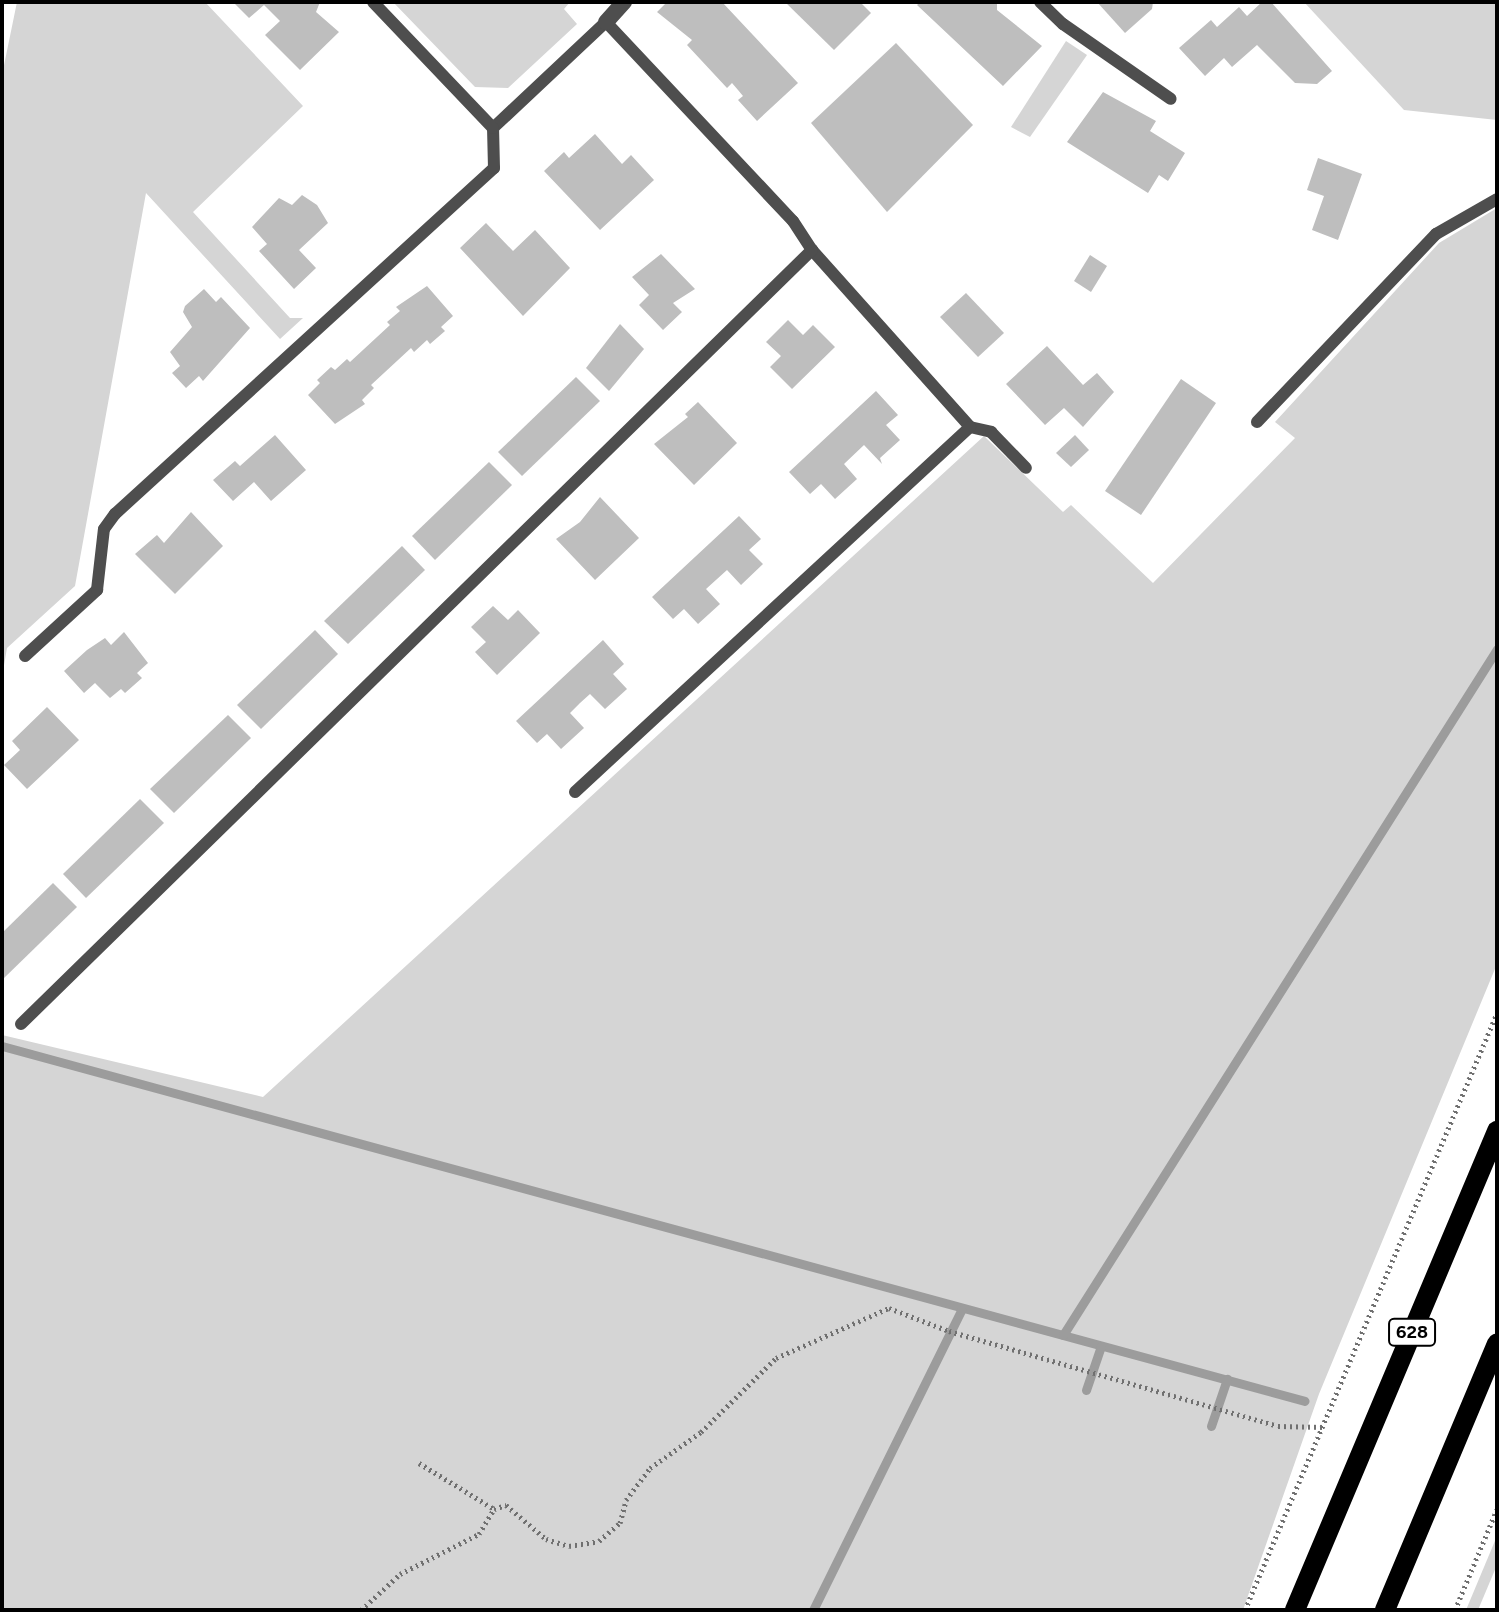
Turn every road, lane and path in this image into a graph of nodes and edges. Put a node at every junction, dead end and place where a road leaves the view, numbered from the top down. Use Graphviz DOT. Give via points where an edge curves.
graph roads {
  1 [pos="373,2"];
  2 [pos="624,2"];
  3 [pos="1040,2"];
  4 [pos="606,22"];
  5 [pos="1171,99"];
  6 [pos="493,128"];
  7 [pos="1497,199"];
  8 [pos="812,250"];
  9 [pos="1257,422"];
  10 [pos="970,427"];
  11 [pos="1026,468"];
  12 [pos="25,656"];
  13 [pos="575,792"];
  14 [pos="1497,1013"];
  15 [pos="21,1024"];
  16 [pos="1497,1131"];
  17 [pos="1497,1344"];
  18 [pos="1324,1427"];
  19 [pos="419,1463"];
  20 [pos="494,1509"];
  21 [pos="1497,1509"];
  22 [pos="361,1610"];
  23 [pos="1245,1610"];
  24 [pos="1295,1610"];
  25 [pos="1385,1610"];
  26 [pos="1455,1610"];
  1 -- 6 [label="lane"];
  2 -- 4 [label="street"];
  3 -- 5 [label="lane"];
  4 -- 6 [label="lane"];
  4 -- 8 [label="lane" via="793,221"];
  6 -- 12 [label="lane" via="494,168 115,514 104,529 97,590"];
  7 -- 9 [label="lane" via="1436,234"];
  8 -- 10 [label="lane"];
  8 -- 15 [label="lane"];
  10 -- 11 [label="lane" via="991,432"];
  10 -- 13 [label="lane"];
  14 -- 18 [label="path"];
  16 -- 24 [label="main road, 628"];
  17 -- 25 [label="main road"];
  18 -- 20 [label="path" via="1278,1426 949,1331 889,1308 776,1358 701,1432 650,1468 626,1500 620,1523 599,1541 569,1546 546,1539 506,1505"];
  18 -- 23 [label="path"];
  19 -- 20 [label="path"];
  20 -- 22 [label="path" via="479,1534 400,1574"];
  21 -- 26 [label="path"];
}
